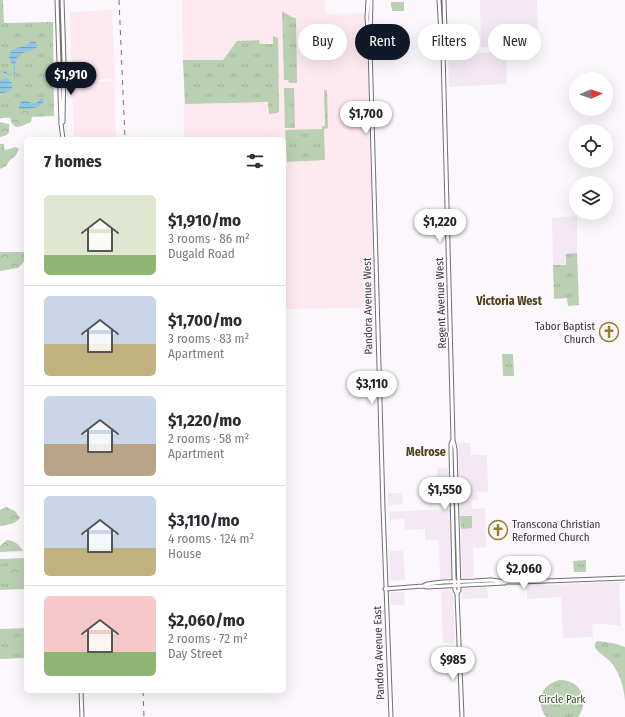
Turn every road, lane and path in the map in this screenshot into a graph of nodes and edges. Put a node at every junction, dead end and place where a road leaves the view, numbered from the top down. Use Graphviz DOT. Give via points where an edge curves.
graph roads {
  1 [pos="57,0"];
  2 [pos="62,0"];
  3 [pos="368,0"];
  4 [pos="371,0"];
  5 [pos="440,0"];
  6 [pos="444,0"];
  7 [pos="57,13"];
  8 [pos="63,13"];
  9 [pos="367,24"];
  10 [pos="370,24"];
  11 [pos="441,24"];
  12 [pos="445,24"];
  13 [pos="370,60"];
  14 [pos="443,60"];
  15 [pos="64,62"];
  16 [pos="59,65"];
  17 [pos="62,128"];
  18 [pos="62,137"];
  19 [pos="625,578"];
  20 [pos="456,584"];
  21 [pos="385,588"];
  22 [pos="81,693"];
  23 [pos="82,717"];
  24 [pos="391,717"];
  25 [pos="462,717"];
  1 -- 7 [label="main road"];
  2 -- 8 [label="main road"];
  3 -- 9 [label="main road, Pandora Avenue West"];
  4 -- 10 [label="main road, Pandora Avenue West"];
  5 -- 11 [label="main road, Regent Avenue West"];
  6 -- 12 [label="main road, Regent Avenue West"];
  7 -- 8 [label="main road"];
  7 -- 16 [label="main road"];
  8 -- 15 [label="main road"];
  13 -- 21 [label="main road, Pandora Avenue West"];
  14 -- 20 [label="main road, Regent Avenue West"];
  15 -- 16 [label="main road"];
  15 -- 17 [label="main road"];
  16 -- 17 [label="main road"];
  17 -- 18 [label="main road"];
  19 -- 20 [label="main road" via="507,582 487,580"];
  20 -- 21 [label="main road"];
  20 -- 25 [label="main road, Regent Avenue West" via="459,590 457,594"];
  21 -- 24 [label="main road, Pandora Avenue East"];
  22 -- 23 [label="main road"];
}
